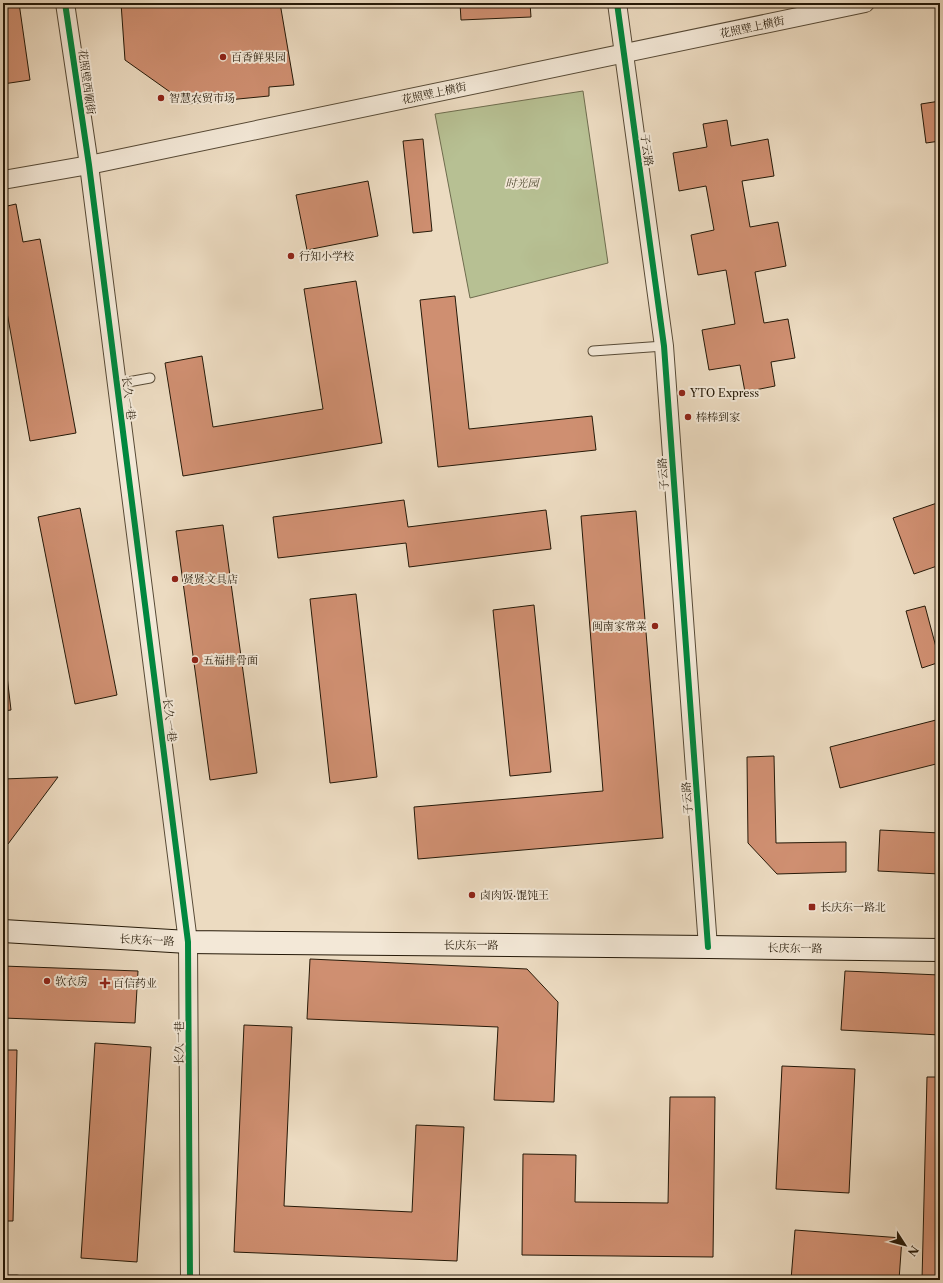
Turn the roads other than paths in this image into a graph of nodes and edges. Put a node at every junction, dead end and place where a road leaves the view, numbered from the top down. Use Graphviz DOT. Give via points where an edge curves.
graph roads {
  1 [pos="65,3"];
  2 [pos="617,3"];
  3 [pos="865,3"];
  4 [pos="624,53"];
  5 [pos="89,165"];
  6 [pos="3,180"];
  7 [pos="664,346"];
  8 [pos="593,352"];
  9 [pos="150,378"];
  10 [pos="117,384"];
  11 [pos="3,931"];
  12 [pos="188,942"];
  13 [pos="708,947"];
  14 [pos="940,950"];
  15 [pos="3,1280"];
  16 [pos="18,1280"];
  17 [pos="190,1280"];
  1 -- 5 [label="street, 花照壁西顺街"];
  2 -- 4 [label="street, 子云路"];
  3 -- 4 [label="street, 花照壁上横街"];
  4 -- 5 [label="street, 花照壁上横街"];
  4 -- 7 [label="street, 子云路"];
  5 -- 6 [label="street, 花照壁上横街"];
  5 -- 10 [label="street, 长久一巷"];
  7 -- 8 [label="lane"];
  7 -- 13 [label="street, 子云路"];
  9 -- 10 [label="lane"];
  10 -- 12 [label="street, 长久一巷"];
  11 -- 12 [label="main road, 长庆东一路"];
  12 -- 13 [label="main road, 长庆东一路"];
  12 -- 17 [label="street, 长久一巷"];
  13 -- 14 [label="main road, 长庆东一路"];
  15 -- 16 [label="lane"];
}
